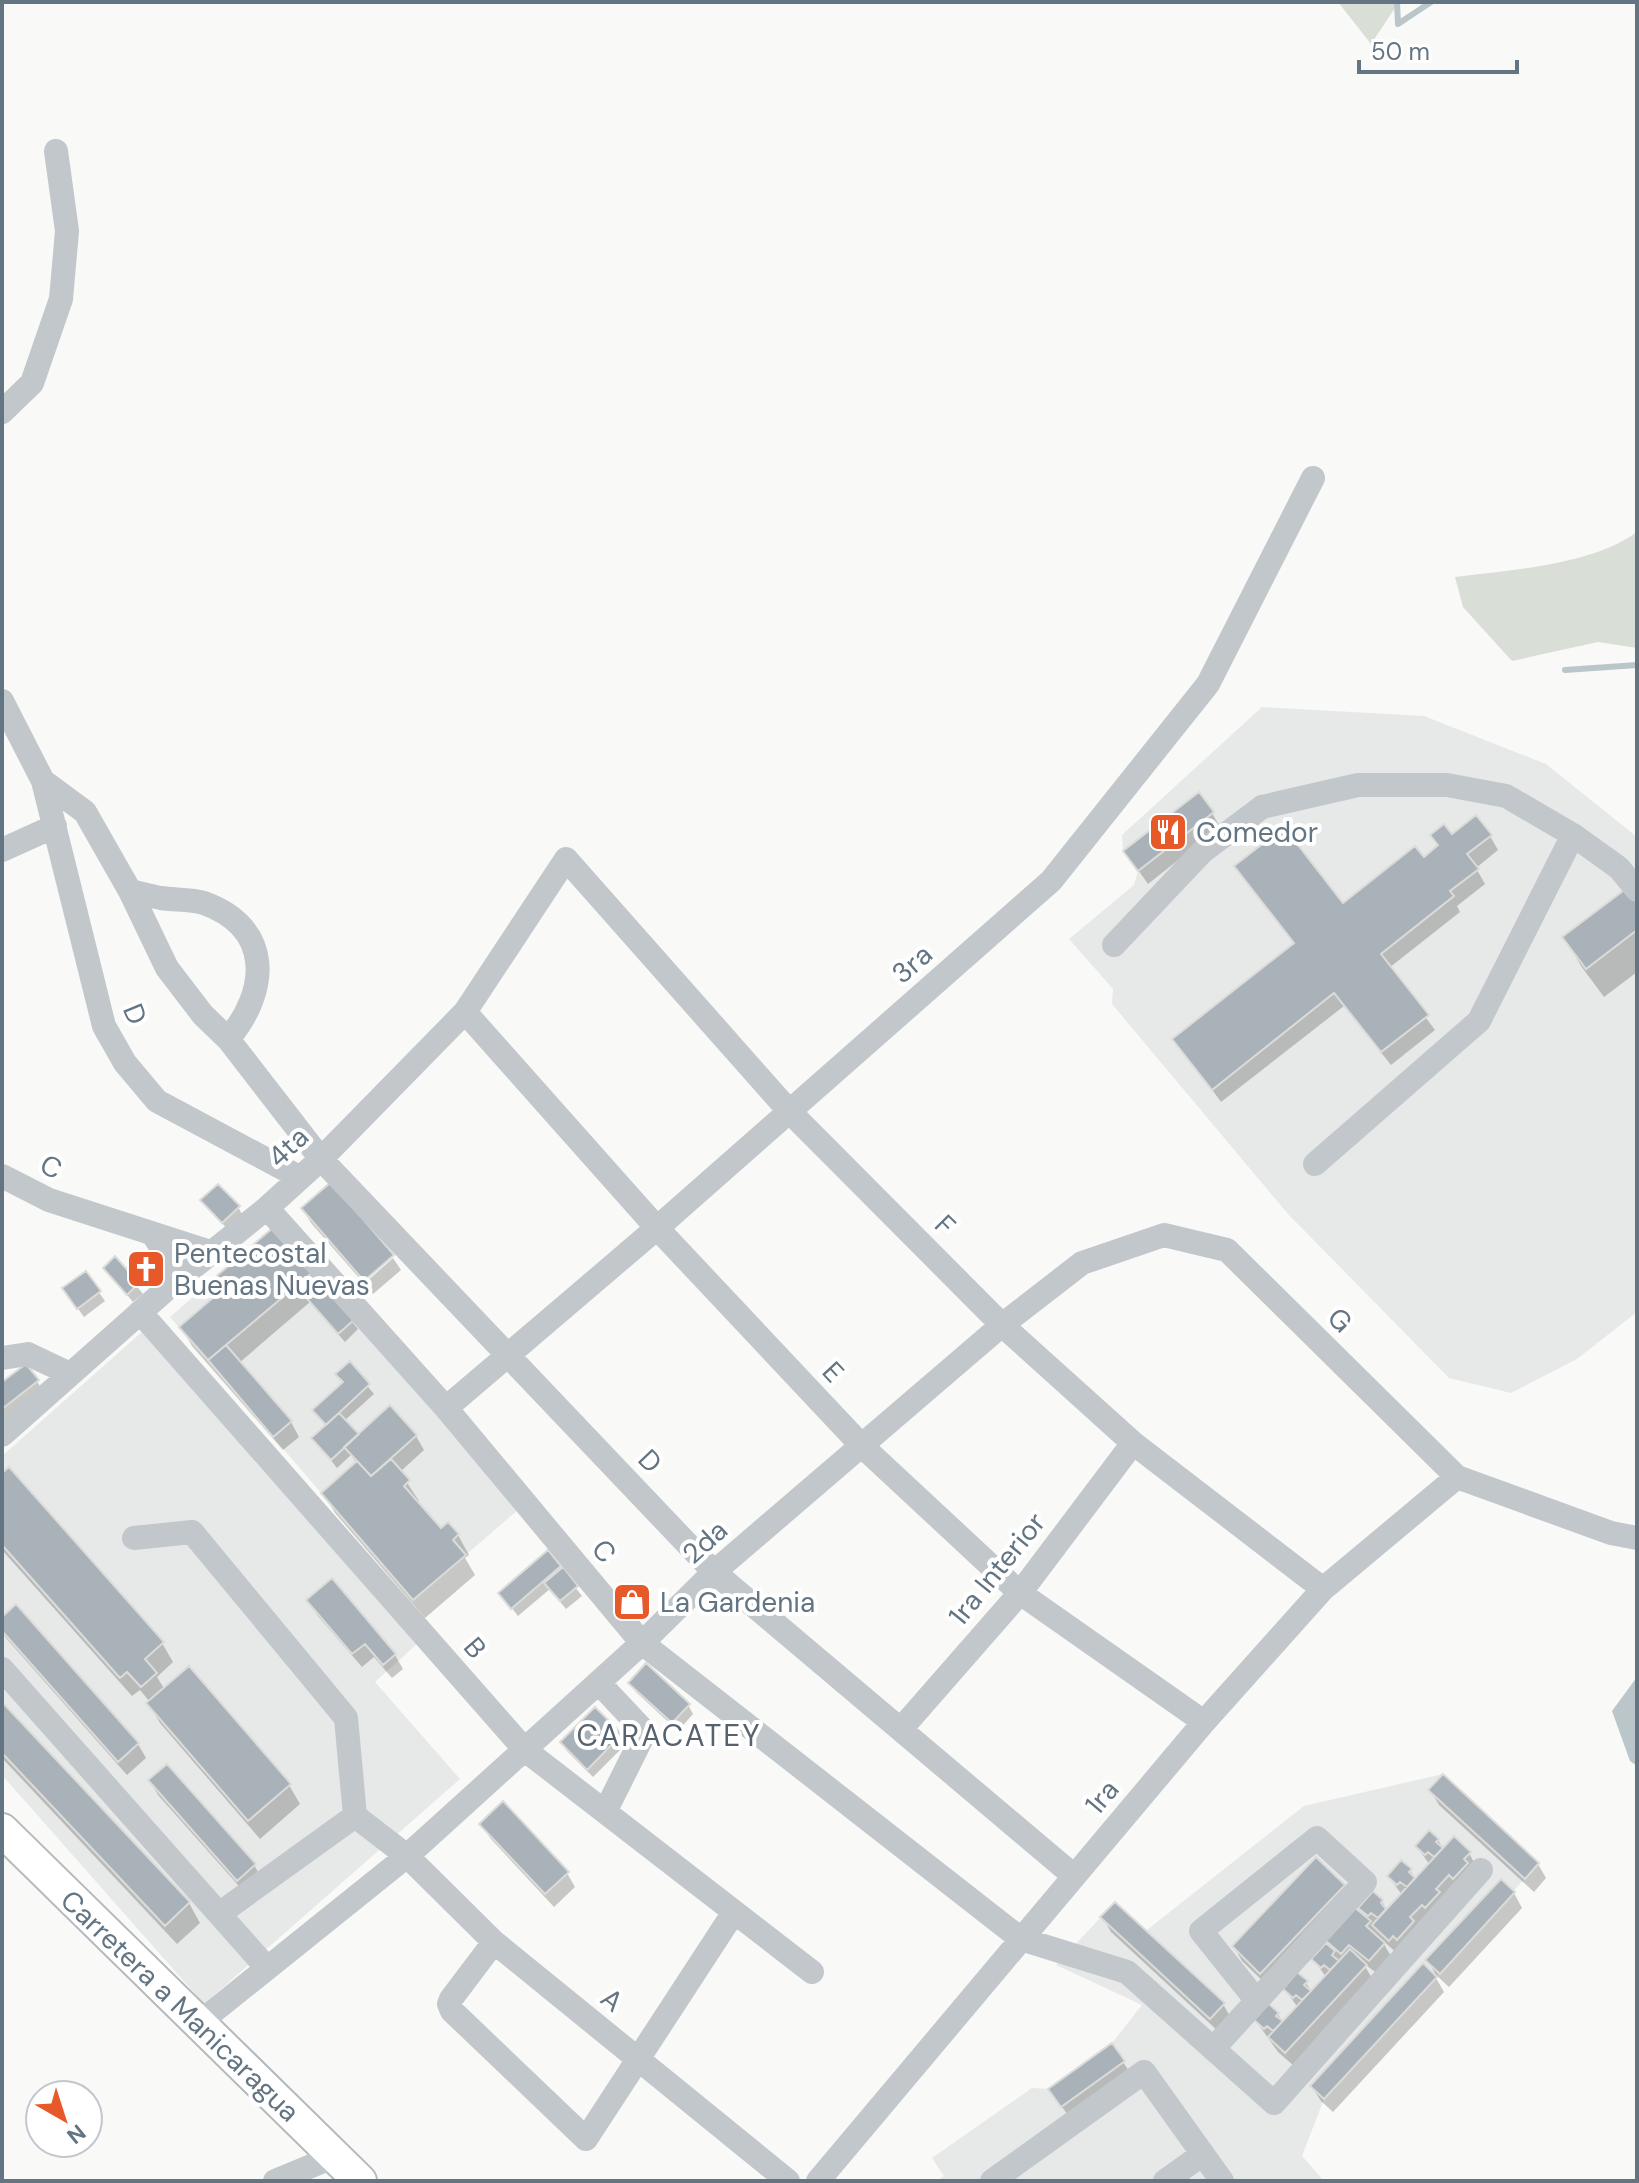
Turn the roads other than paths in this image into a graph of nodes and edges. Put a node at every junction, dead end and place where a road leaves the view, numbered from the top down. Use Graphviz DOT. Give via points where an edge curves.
graph roads {
  1 [pos="56,151"];
  2 [pos="2,412"];
  3 [pos="1313,478"];
  4 [pos="2,701"];
  5 [pos="43,781"];
  6 [pos="55,826"];
  7 [pos="1573,835"];
  8 [pos="2,850"];
  9 [pos="566,859"];
  10 [pos="1637,890"];
  11 [pos="130,891"];
  12 [pos="1114,945"];
  13 [pos="465,1012"];
  14 [pos="228,1039"];
  15 [pos="789,1111"];
  16 [pos="321,1159"];
  17 [pos="1315,1164"];
  18 [pos="2,1176"];
  19 [pos="299,1177"];
  20 [pos="267,1208"];
  21 [pos="657,1228"];
  22 [pos="1164,1235"];
  23 [pos="154,1236"];
  24 [pos="213,1253"];
  25 [pos="170,1286"];
  26 [pos="140,1312"];
  27 [pos="1002,1325"];
  28 [pos="509,1356"];
  29 [pos="2,1358"];
  30 [pos="68,1373"];
  31 [pos="446,1408"];
  32 [pos="2,1435"];
  33 [pos="1133,1443"];
  34 [pos="862,1446"];
  35 [pos="1457,1477"];
  36 [pos="134,1538"];
  37 [pos="1637,1538"];
  38 [pos="714,1572"];
  39 [pos="1323,1589"];
  40 [pos="1020,1593"];
  41 [pos="642,1643"];
  42 [pos="2,1669"];
  43 [pos="599,1683"];
  44 [pos="1204,1722"];
  45 [pos="901,1729"];
  46 [pos="525,1750"];
  47 [pos="605,1812"];
  48 [pos="355,1816"];
  49 [pos="2,1830"];
  50 [pos="407,1856"];
  51 [pos="1481,1870"];
  52 [pos="1074,1876"];
  53 [pos="734,1912"];
  54 [pos="219,1914"];
  55 [pos="1021,1939"];
  56 [pos="494,1942"];
  57 [pos="267,1968"];
  58 [pos="812,1972"];
  59 [pos="1257,2001"];
  60 [pos="199,2023"];
  61 [pos="1213,2049"];
  62 [pos="638,2060"];
  63 [pos="1203,2154"];
  64 [pos="333,2157"];
  65 [pos="275,2181"];
  66 [pos="360,2181"];
  67 [pos="788,2181"];
  68 [pos="818,2181"];
  69 [pos="992,2181"];
  70 [pos="1165,2181"];
  71 [pos="1222,2181"];
  1 -- 2 [label="street" via="67,231 61,299 32,383"];
  3 -- 15 [label="street, 3ra" via="1208,684 1051,881"];
  4 -- 5 [label="street, D"];
  5 -- 6 [label="street, D"];
  5 -- 11 [label="street, D" via="85,812"];
  6 -- 8 [label="street"];
  6 -- 19 [label="street, D" via="104,1026 125,1063 157,1101"];
  7 -- 10 [label="street" via="1619,868"];
  7 -- 12 [label="street" via="1506,796 1447,785 1358,785 1262,807 1202,852"];
  7 -- 17 [label="street" via="1479,1021"];
  9 -- 13 [label="street, 4ta"];
  9 -- 15 [label="street, F"];
  11 -- 14 [label="street, D" via="167,968"];
  11 -- 14 [label="street" via="201,902 229,914 244,929 255,949 258,984 241,1024"];
  13 -- 16 [label="street, 4ta"];
  13 -- 21 [label="street, E"];
  14 -- 16 [label="street, D"];
  15 -- 21 [label="street, 3ra"];
  15 -- 27 [label="street, F"];
  16 -- 19 [label="street, 4ta"];
  16 -- 28 [label="street, D"];
  18 -- 23 [label="street, C" via="49,1200"];
  19 -- 20 [label="street, 4ta"];
  20 -- 24 [label="street, 4ta"];
  20 -- 31 [label="street, C"];
  21 -- 28 [label="street, 3ra"];
  21 -- 34 [label="street, E"];
  22 -- 27 [label="street, 2da" via="1082,1263"];
  22 -- 35 [label="street, G" via="1227,1250"];
  23 -- 24 [label="street, C"];
  23 -- 25 [label="street" via="164,1251"];
  24 -- 25 [label="street, 4ta"];
  25 -- 26 [label="street, 4ta"];
  26 -- 30 [label="street, 4ta"];
  26 -- 46 [label="street, B"];
  27 -- 33 [label="street, F"];
  27 -- 34 [label="street, 2da"];
  28 -- 31 [label="street, 3ra"];
  28 -- 38 [label="street, D"];
  29 -- 30 [label="street" via="28,1354"];
  30 -- 32 [label="street, 4ta"];
  31 -- 41 [label="street, C"];
  33 -- 39 [label="street, F"];
  33 -- 40 [label="street, 1ra Interior"];
  34 -- 38 [label="street, 2da"];
  34 -- 40 [label="street, E"];
  35 -- 37 [label="street"];
  35 -- 39 [label="street, 1ra"];
  36 -- 48 [label="street" via="192,1532 346,1718"];
  38 -- 41 [label="street, 2da"];
  38 -- 45 [label="street, D"];
  39 -- 44 [label="street, 1ra"];
  40 -- 44 [label="street, E"];
  40 -- 45 [label="street, 1ra Interior"];
  41 -- 43 [label="street, 2da"];
  41 -- 55 [label="street, C"];
  42 -- 54 [label="street"];
  43 -- 46 [label="street, 2da"];
  43 -- 47 [label="street" via="645,1732"];
  44 -- 52 [label="street, 1ra"];
  45 -- 52 [label="street, D"];
  46 -- 47 [label="street, B"];
  46 -- 50 [label="street, 2da"];
  47 -- 53 [label="street, B"];
  48 -- 50 [label="street, A"];
  48 -- 54 [label="street"];
  49 -- 60 [label="main road, Carretera a Manicaragua"];
  50 -- 56 [label="street, A"];
  50 -- 57 [label="street, 2da"];
  51 -- 61 [label="street" via="1274,2103"];
  52 -- 55 [label="street, 1ra"];
  53 -- 58 [label="street, B"];
  53 -- 62 [label="street"];
  54 -- 57 [label="street"];
  55 -- 61 [label="street" via="1127,1972"];
  55 -- 68 [label="street, 1ra"];
  56 -- 62 [label="street, A"];
  56 -- 62 [label="street" via="451,1999 452,2011 586,2139"];
  57 -- 60 [label="street, 2da"];
  59 -- 59 [label="street" via="1365,1882 1317,1838 1201,1931"];
  59 -- 61 [label="street"];
  60 -- 64 [label="main road, Carretera a Manicaragua"];
  62 -- 67 [label="street, A"];
  63 -- 69 [label="street" via="1144,2072"];
  63 -- 70 [label="street"];
  63 -- 71 [label="street"];
  64 -- 65 [label="street"];
  64 -- 66 [label="main road, Carretera a Manicaragua"];
}
